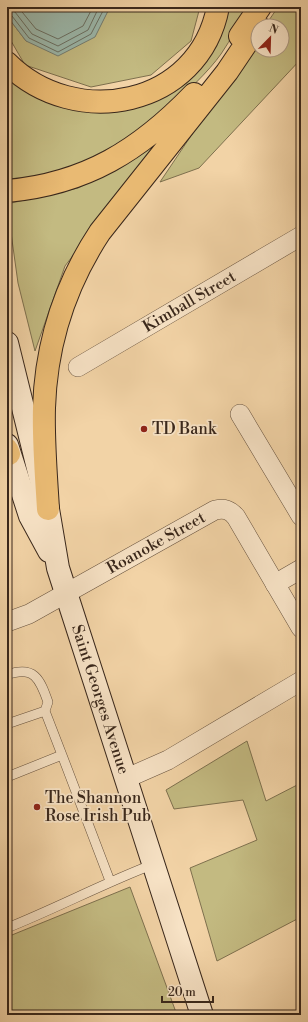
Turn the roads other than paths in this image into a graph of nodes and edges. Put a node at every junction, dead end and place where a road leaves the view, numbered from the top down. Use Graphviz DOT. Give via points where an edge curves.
graph roads {
  1 [pos="218,7"];
  2 [pos="260,7"];
  3 [pos="265,7"];
  4 [pos="261,18"];
  5 [pos="250,38"];
  6 [pos="7,63"];
  7 [pos="7,191"];
  8 [pos="301,236"];
  9 [pos="7,343"];
  10 [pos="78,367"];
  11 [pos="240,414"];
  12 [pos="8,449"];
  13 [pos="48,508"];
  14 [pos="301,516"];
  15 [pos="58,568"];
  16 [pos="301,569"];
  17 [pos="275,584"];
  18 [pos="66,594"];
  19 [pos="7,622"];
  20 [pos="301,628"];
  21 [pos="7,675"];
  22 [pos="301,681"];
  23 [pos="45,711"];
  24 [pos="7,724"];
  25 [pos="62,755"];
  26 [pos="7,777"];
  27 [pos="127,778"];
  28 [pos="154,864"];
  29 [pos="110,881"];
  30 [pos="7,928"];
  31 [pos="202,1015"];
  1 -- 6 [label="highway" via="209,36 191,61 164,84 128,99 88,102 62,97 36,86"];
  2 -- 7 [label="highway" via="222,62 197,92 132,149 105,165 77,177 47,186"];
  3 -- 4 [label="highway"];
  5 -- 13 [label="highway" via="227,72 100,232 82,260 69,289 54,336 47,371 44,423"];
  8 -- 10 [label="street, Kimball Street"];
  9 -- 13 [label="main road, Saint Georges Avenue"];
  11 -- 14 [label="street"];
  12 -- 15 [label="main road, Saint Georges Avenue" via="30,516"];
  13 -- 15 [label="main road, Saint Georges Avenue"];
  15 -- 18 [label="main road, Saint Georges Avenue"];
  16 -- 17 [label="street"];
  17 -- 18 [label="street, Roanoke Street" via="236,517 232,512 221,509 215,510"];
  17 -- 20 [label="street, Roanoke Street"];
  18 -- 19 [label="street, Roanoke Street"];
  18 -- 27 [label="main road, Saint Georges Avenue"];
  21 -- 23 [label="lane" via="22,672 35,676 41,682 48,702"];
  22 -- 27 [label="street" via="168,760"];
  23 -- 24 [label="lane"];
  23 -- 25 [label="lane"];
  25 -- 26 [label="lane"];
  25 -- 29 [label="lane"];
  27 -- 28 [label="main road, Saint Georges Avenue"];
  28 -- 29 [label="lane"];
  28 -- 31 [label="main road, Saint Georges Avenue"];
  29 -- 30 [label="lane"];
}
